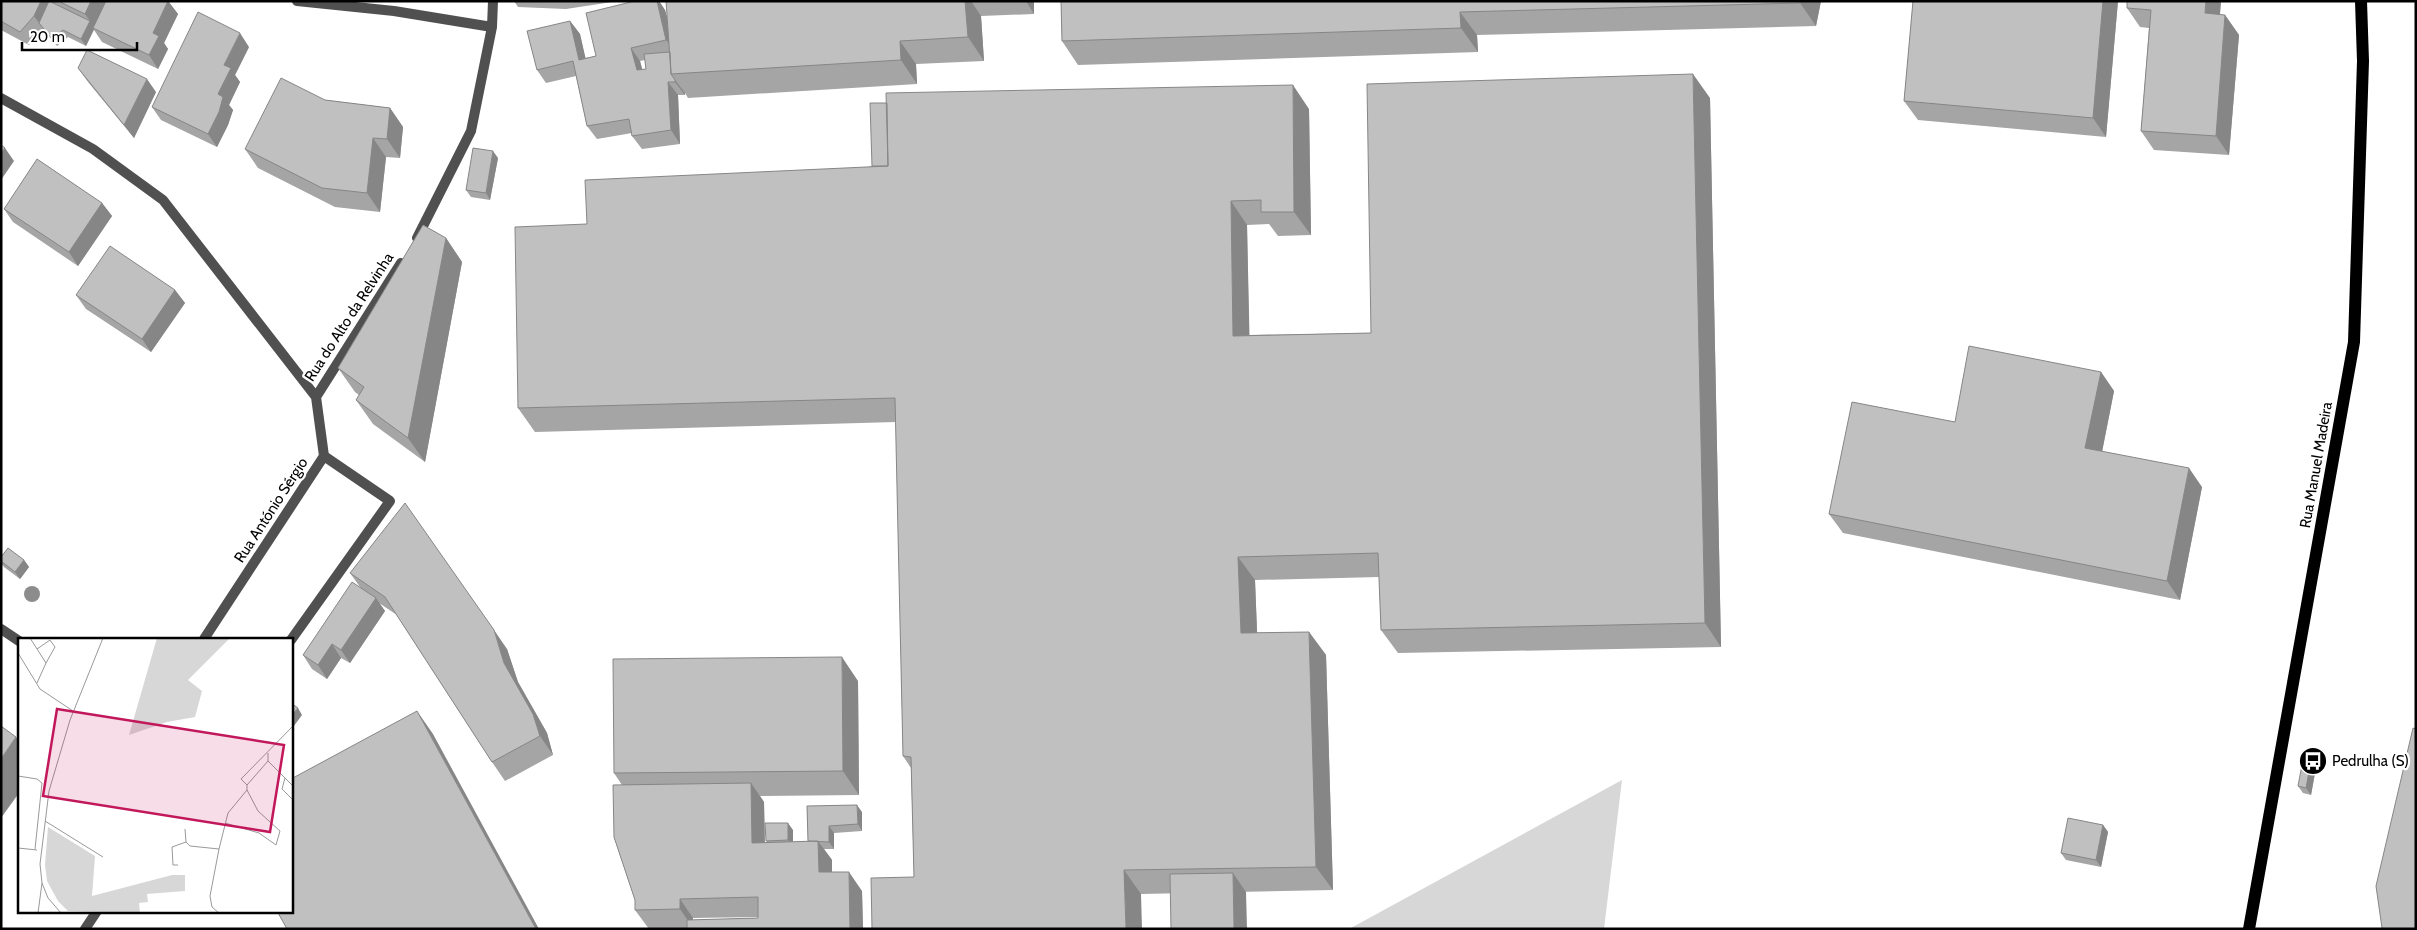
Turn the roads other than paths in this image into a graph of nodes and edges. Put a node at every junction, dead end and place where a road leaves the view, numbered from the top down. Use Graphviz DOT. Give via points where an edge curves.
graph roads {
  1 [pos="297,1"];
  2 [pos="493,1"];
  3 [pos="2361,1"];
  4 [pos="492,27"];
  5 [pos="1,98"];
  6 [pos="316,397"];
  7 [pos="324,456"];
  8 [pos="1,629"];
  9 [pos="205,638"];
  10 [pos="292,639"];
  11 [pos="18,640"];
  12 [pos="96,912"];
  13 [pos="85,929"];
  14 [pos="2249,929"];
  1 -- 4 [label="street" via="394,11"];
  2 -- 4 [label="street, Rua do Alto da Relvinha"];
  3 -- 14 [label="main road, Rua Manuel Madeira" via="2363,61 2354,342"];
  4 -- 6 [label="street, Rua do Alto da Relvinha" via="471,131 419,234"];
  5 -- 6 [label="street" via="92,149 163,200"];
  6 -- 7 [label="street, Rua do Alto da Relvinha"];
  7 -- 9 [label="street, Rua António Sérgio"];
  7 -- 10 [label="street, Rua António Sérgio" via="390,501"];
  8 -- 11 [label="street"];
  12 -- 13 [label="street"];
}
